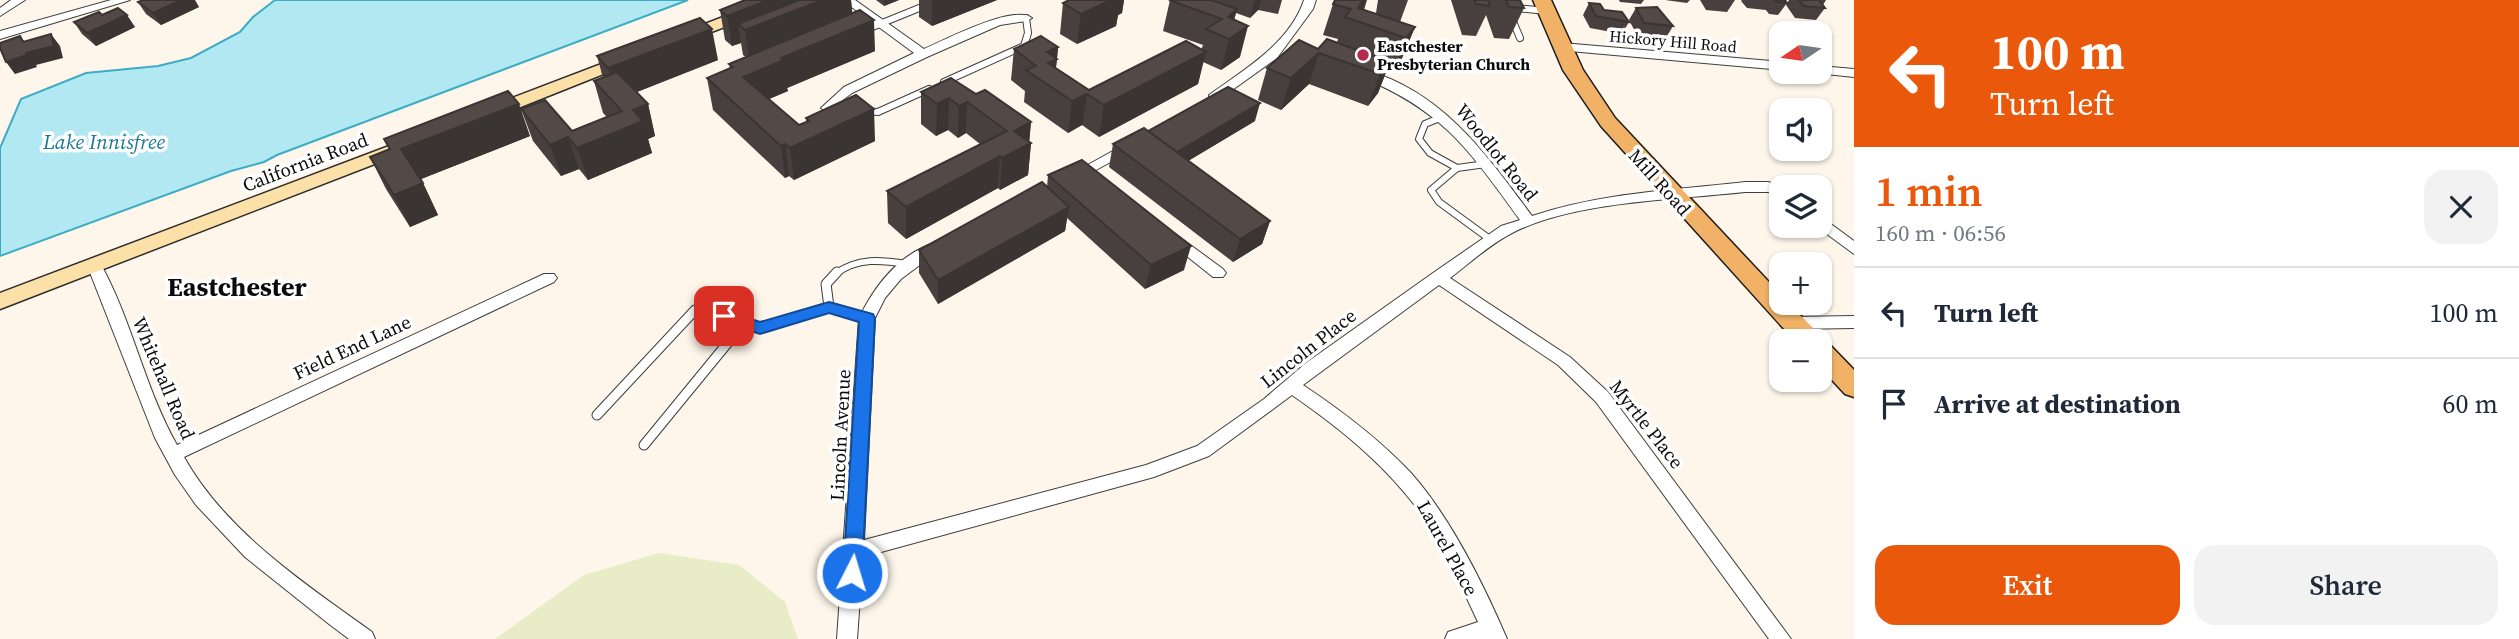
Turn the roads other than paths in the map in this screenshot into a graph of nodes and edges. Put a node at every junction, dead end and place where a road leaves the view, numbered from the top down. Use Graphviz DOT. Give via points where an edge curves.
graph roads {
  1 [pos="19,0"];
  2 [pos="124,0"];
  3 [pos="780,0"];
  4 [pos="848,0"];
  5 [pos="939,0"];
  6 [pos="1310,0"];
  7 [pos="1504,0"];
  8 [pos="1544,6"];
  9 [pos="1507,8"];
  10 [pos="0,13"];
  11 [pos="1026,18"];
  12 [pos="881,24"];
  13 [pos="856,34"];
  14 [pos="0,35"];
  15 [pos="1520,38"];
  16 [pos="665,45"];
  17 [pos="1562,47"];
  18 [pos="923,54"];
  19 [pos="639,55"];
  20 [pos="1769,65"];
  21 [pos="1355,71"];
  22 [pos="1832,71"];
  23 [pos="1854,73"];
  24 [pos="1204,103"];
  25 [pos="833,108"];
  26 [pos="852,110"];
  27 [pos="1444,116"];
  28 [pos="472,120"];
  29 [pos="1145,137"];
  30 [pos="408,144"];
  31 [pos="1486,164"];
  32 [pos="1457,168"];
  33 [pos="1061,183"];
  34 [pos="1769,189"];
  35 [pos="1674,196"];
  36 [pos="1529,222"];
  37 [pos="1163,230"];
  38 [pos="1832,231"];
  39 [pos="951,240"];
  40 [pos="1490,240"];
  41 [pos="1854,249"];
  42 [pos="908,264"];
  43 [pos="93,265"];
  44 [pos="1219,273"];
  45 [pos="1438,277"];
  46 [pos="549,278"];
  47 [pos="0,301"];
  48 [pos="829,307"];
  49 [pos="867,318"];
  50 [pos="1854,322"];
  51 [pos="744,323"];
  52 [pos="1793,323"];
  53 [pos="1799,329"];
  54 [pos="1832,364"];
  55 [pos="1292,386"];
  56 [pos="1854,387"];
  57 [pos="597,415"];
  58 [pos="644,445"];
  59 [pos="174,454"];
  60 [pos="855,551"];
  61 [pos="1494,633"];
  62 [pos="365,639"];
  63 [pos="847,639"];
  64 [pos="1455,639"];
  65 [pos="1781,639"];
  1 -- 10 [label="street"];
  2 -- 14 [label="street"];
  3 -- 16 [label="main road"];
  4 -- 12 [label="street"];
  5 -- 12 [label="lane"];
  6 -- 24 [label="street" via="1286,49"];
  7 -- 9 [label="lane"];
  8 -- 9 [label="lane"];
  8 -- 17 [label="main road, Mill Road"];
  9 -- 15 [label="lane"];
  11 -- 18 [label="street" via="997,22"];
  11 -- 26 [label="lane" via="1024,46 878,112"];
  12 -- 13 [label="lane"];
  12 -- 18 [label="street"];
  17 -- 20 [label="street, Hickory Hill Road"];
  17 -- 35 [label="main road, Mill Road" via="1595,104"];
  18 -- 25 [label="street" via="848,90"];
  19 -- 28 [label="main road"];
  21 -- 27 [label="street, Woodlot Road" via="1404,89"];
  22 -- 23 [label="street"];
  27 -- 31 [label="street, Woodlot Road"];
  27 -- 32 [label="lane" via="1425,124 1419,139 1430,153"];
  29 -- 33 [label="street" via="1091,175"];
  30 -- 43 [label="main road, California Road"];
  31 -- 32 [label="lane"];
  31 -- 36 [label="street, Woodlot Road"];
  32 -- 40 [label="lane" via="1434,185 1433,195"];
  34 -- 35 [label="street, Lincoln Place"];
  35 -- 36 [label="street, Lincoln Place" via="1603,203"];
  35 -- 52 [label="main road, Mill Road"];
  36 -- 40 [label="street, Lincoln Place"];
  37 -- 44 [label="street"];
  38 -- 41 [label="street"];
  39 -- 42 [label="street, Lincoln Avenue"];
  40 -- 45 [label="street, Lincoln Place"];
  42 -- 48 [label="lane" via="871,259 837,270 826,284"];
  42 -- 49 [label="street, Lincoln Avenue" via="876,298"];
  43 -- 47 [label="main road, California Road"];
  43 -- 59 [label="street, Whitehall Road"];
  45 -- 55 [label="street, Lincoln Place"];
  45 -- 65 [label="street, Myrtle Place" via="1564,361 1602,397"];
  46 -- 59 [label="street, Field End Lane"];
  48 -- 49 [label="lane"];
  48 -- 51 [label="lane" via="760,328"];
  49 -- 60 [label="street, Lincoln Avenue"];
  50 -- 52 [label="street"];
  51 -- 57 [label="lane" via="704,309 690,313"];
  51 -- 58 [label="lane"];
  52 -- 53 [label="main road, Mill Road"];
  54 -- 56 [label="main road"];
  55 -- 60 [label="street, Lincoln Place" via="1203,451 1179,462"];
  55 -- 61 [label="street, Laurel Place" via="1356,430 1413,487 1437,522"];
  59 -- 62 [label="street, Whitehall Road" via="227,530"];
  60 -- 63 [label="street, Lincoln Avenue"];
  61 -- 64 [label="street"];
}
